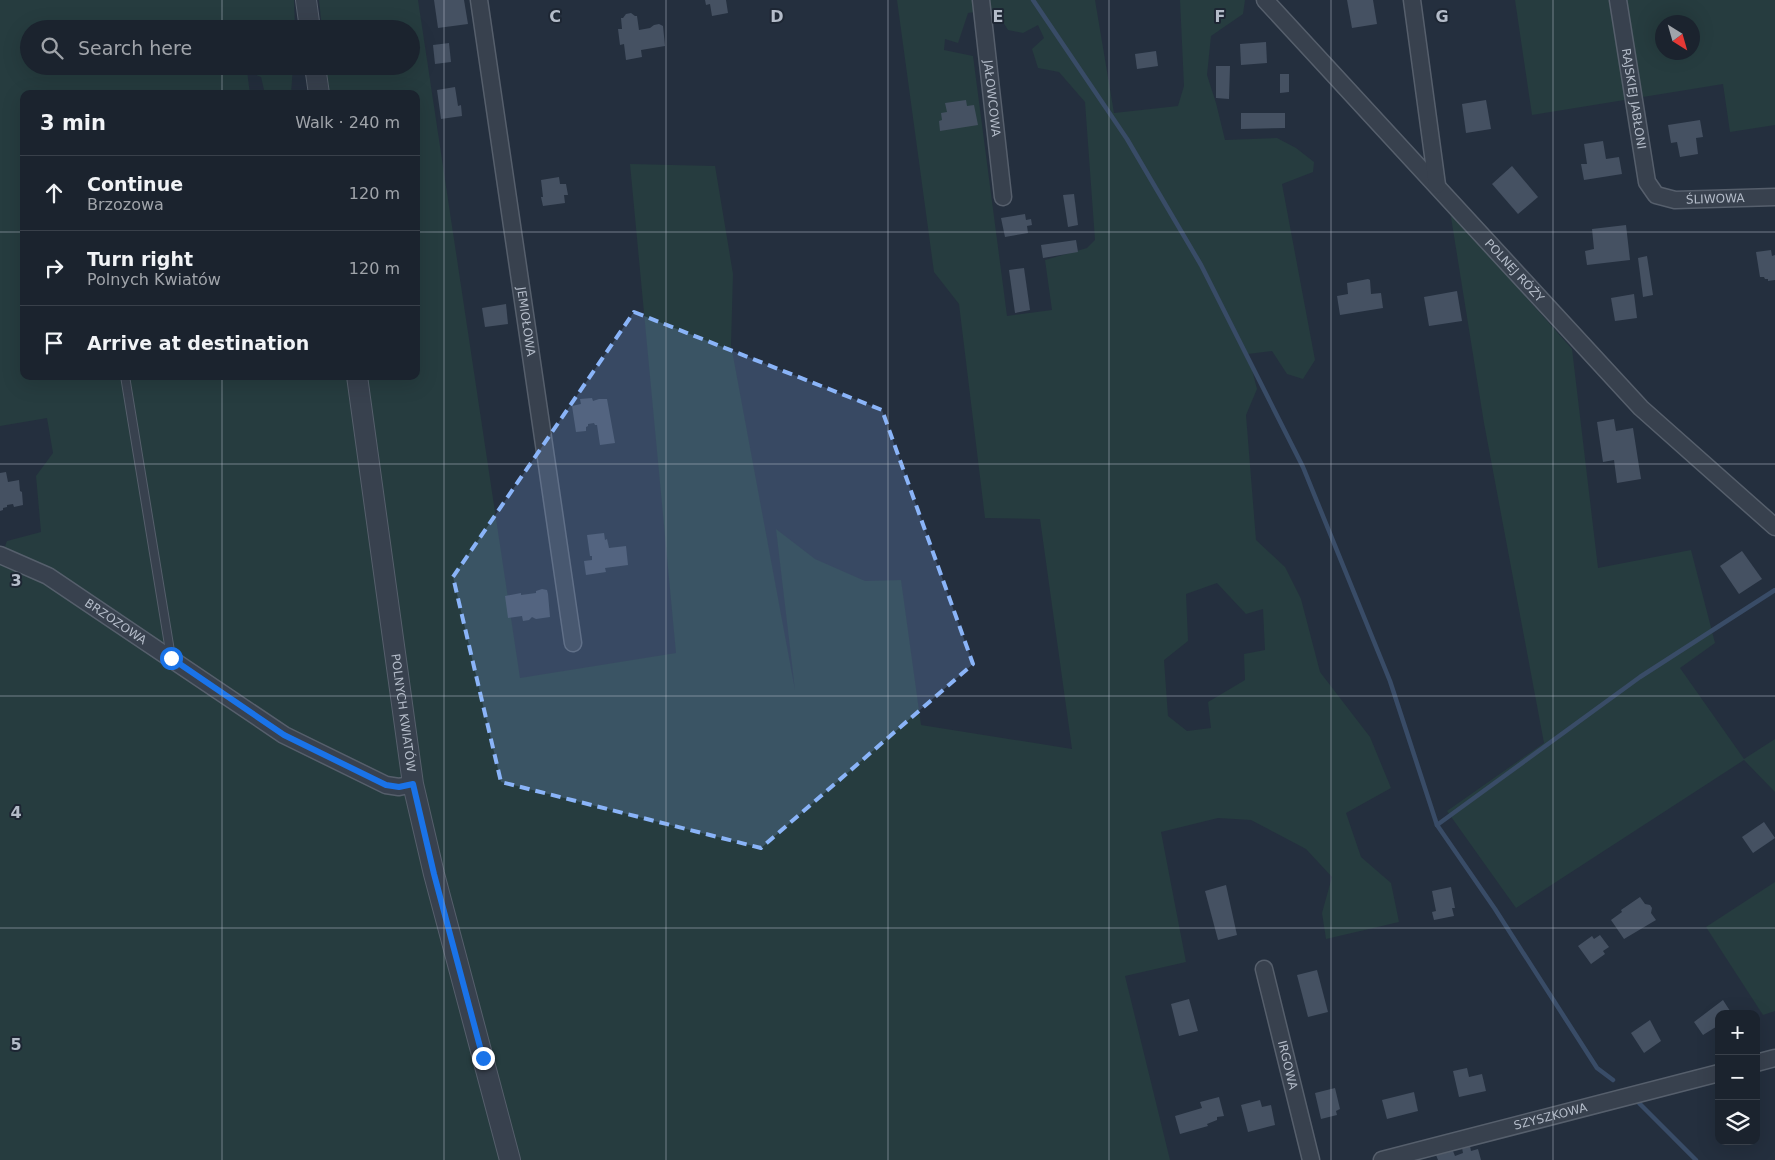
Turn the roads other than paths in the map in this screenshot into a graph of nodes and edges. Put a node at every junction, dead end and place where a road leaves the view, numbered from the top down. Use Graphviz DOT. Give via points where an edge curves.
graph roads {
  1 [pos="306,0"];
  2 [pos="479,0"];
  3 [pos="981,0"];
  4 [pos="1265,0"];
  5 [pos="1412,0"];
  6 [pos="1618,0"];
  7 [pos="309,20"];
  8 [pos="316,75"];
  9 [pos="318,90"];
  10 [pos="1436,185"];
  11 [pos="1656,195"];
  12 [pos="1775,197"];
  13 [pos="1003,198"];
  14 [pos="125,380"];
  15 [pos="358,380"];
  16 [pos="1775,527"];
  17 [pos="0,555"];
  18 [pos="573,643"];
  19 [pos="171,658"];
  20 [pos="413,784"];
  21 [pos="1264,969"];
  22 [pos="1775,1058"];
  23 [pos="1760,1062"];
  24 [pos="1715,1074"];
  25 [pos="510,1160"];
  26 [pos="1311,1160"];
  27 [pos="1382,1160"];
  1 -- 7 [label="street"];
  2 -- 18 [label="street, JEMIOŁOWA"];
  3 -- 13 [label="street, JAŁOWCOWA"];
  4 -- 10 [label="street, POLNEJ RÓŻY"];
  5 -- 10 [label="street"];
  6 -- 11 [label="street, RAJSKIEJ JABŁONI" via="1647,182"];
  8 -- 9 [label="street"];
  10 -- 16 [label="street, POLNEJ RÓŻY" via="1641,408"];
  11 -- 12 [label="street, ŚLIWOWA" via="1675,200"];
  14 -- 19 [label="lane"];
  15 -- 20 [label="street, POLNYCH KWIATÓW"];
  17 -- 19 [label="street, BRZOZOWA" via="48,576"];
  19 -- 20 [label="street, BRZOZOWA" via="284,735 386,785"];
  20 -- 25 [label="street, POLNYCH KWIATÓW"];
  21 -- 26 [label="street, IRGOWA"];
  22 -- 23 [label="street"];
  24 -- 27 [label="street, SZYSZKOWA"];
}
